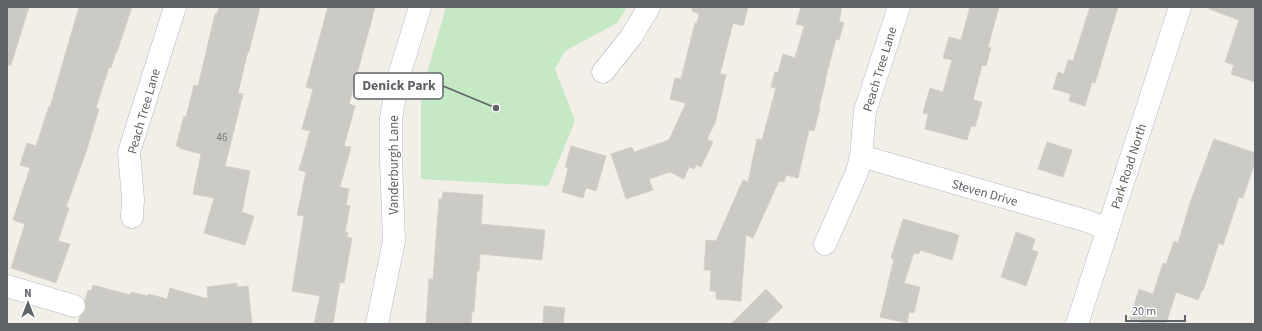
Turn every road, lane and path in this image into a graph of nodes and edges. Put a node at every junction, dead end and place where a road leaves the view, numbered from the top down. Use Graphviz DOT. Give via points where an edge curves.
graph roads {
  1 [pos="175,7"];
  2 [pos="420,7"];
  3 [pos="649,7"];
  4 [pos="899,7"];
  5 [pos="1180,7"];
  6 [pos="603,72"];
  7 [pos="861,156"];
  8 [pos="132,217"];
  9 [pos="1108,229"];
  10 [pos="825,244"];
  11 [pos="8,289"];
  12 [pos="74,306"];
  13 [pos="377,324"];
  14 [pos="1077,324"];
  1 -- 8 [label="street, Peach Tree Lane" via="129,152"];
  2 -- 13 [label="street, Vanderburgh Lane" via="398,79 392,118 394,241"];
  3 -- 6 [label="street" via="631,37"];
  4 -- 7 [label="street, Peach Tree Lane" via="864,111"];
  5 -- 9 [label="street, Park Road North"];
  7 -- 9 [label="street, Steven Drive"];
  7 -- 10 [label="street, Peach Tree Lane" via="857,172"];
  9 -- 14 [label="street, Park Road North"];
  11 -- 12 [label="street"];
}
